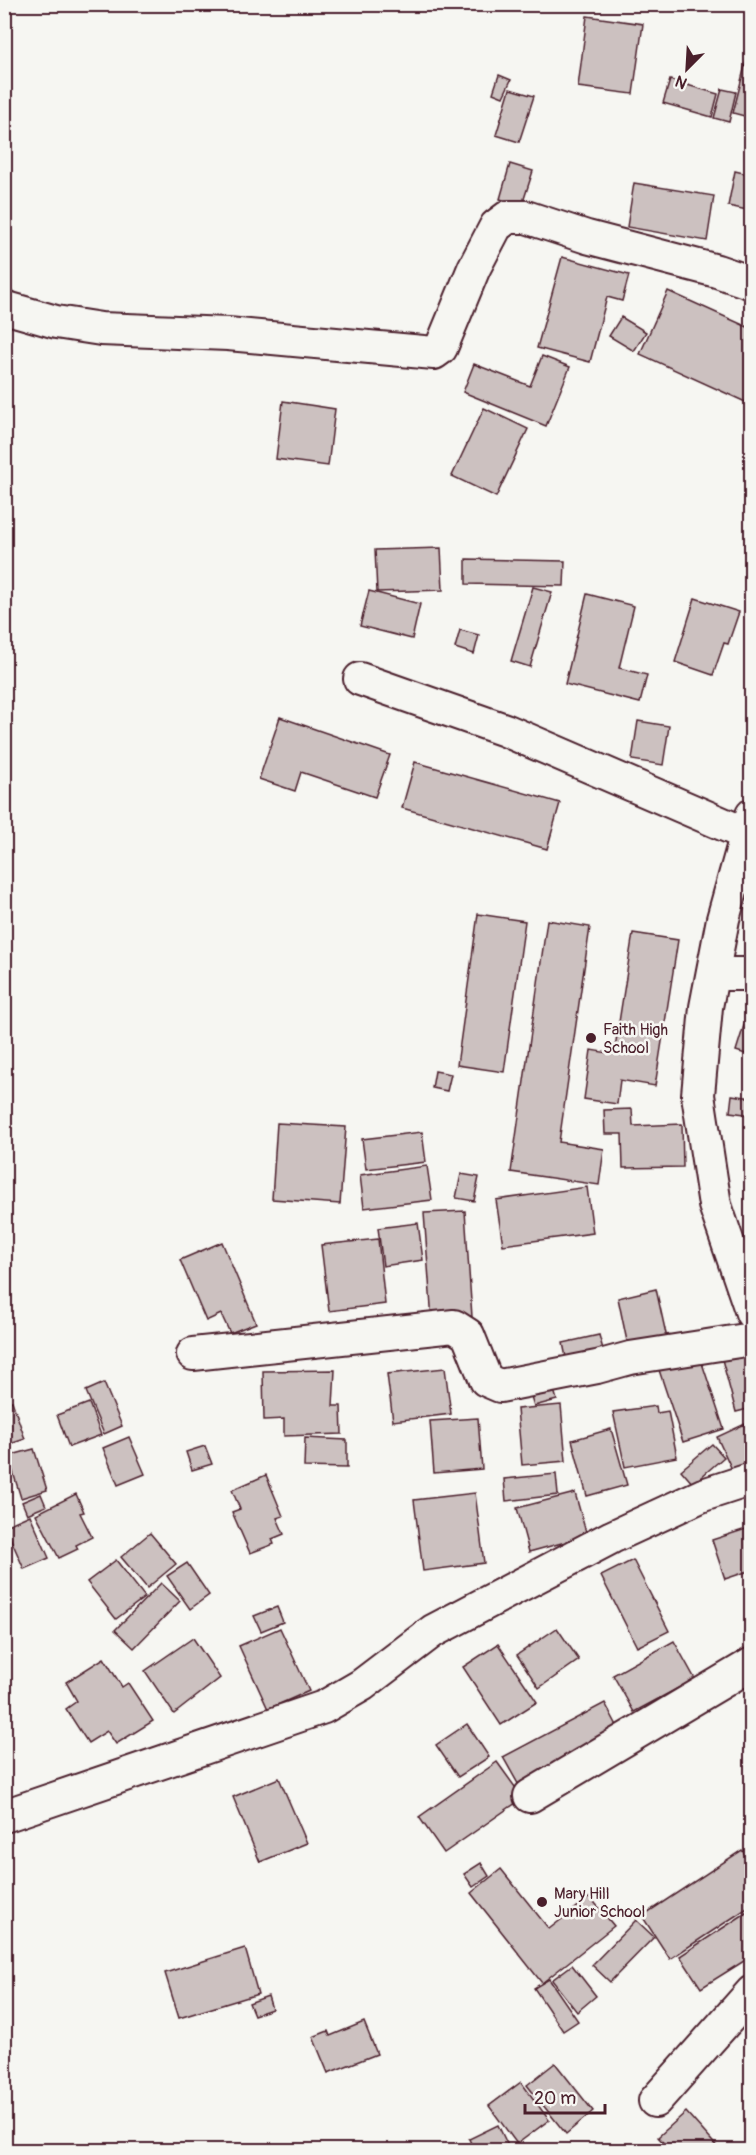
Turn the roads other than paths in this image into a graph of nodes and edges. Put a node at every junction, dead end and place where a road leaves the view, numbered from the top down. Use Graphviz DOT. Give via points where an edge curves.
graph roads {
  1 [pos="752,283"];
  2 [pos="4,307"];
  3 [pos="360,679"];
  4 [pos="749,824"];
  5 [pos="713,974"];
  6 [pos="752,974"];
  7 [pos="752,1313"];
  8 [pos="752,1339"];
  9 [pos="193,1354"];
  10 [pos="752,1479"];
  11 [pos="752,1664"];
  12 [pos="530,1796"];
  13 [pos="4,1816"];
  14 [pos="752,1992"];
  15 [pos="655,2101"];
  1 -- 2 [label="street" via="526,217 508,217 496,226 441,348 434,354 228,334 101,329 56,322"];
  3 -- 4 [label="street"];
  4 -- 5 [label="street" via="723,919"];
  5 -- 6 [label="street"];
  5 -- 7 [label="street" via="698,1095 715,1206"];
  8 -- 9 [label="street" via="630,1358 500,1386 486,1380 468,1335 454,1326"];
  10 -- 13 [label="street" via="703,1495 612,1537 433,1631 362,1685 324,1707"];
  11 -- 12 [label="street"];
  14 -- 15 [label="street"];
}
